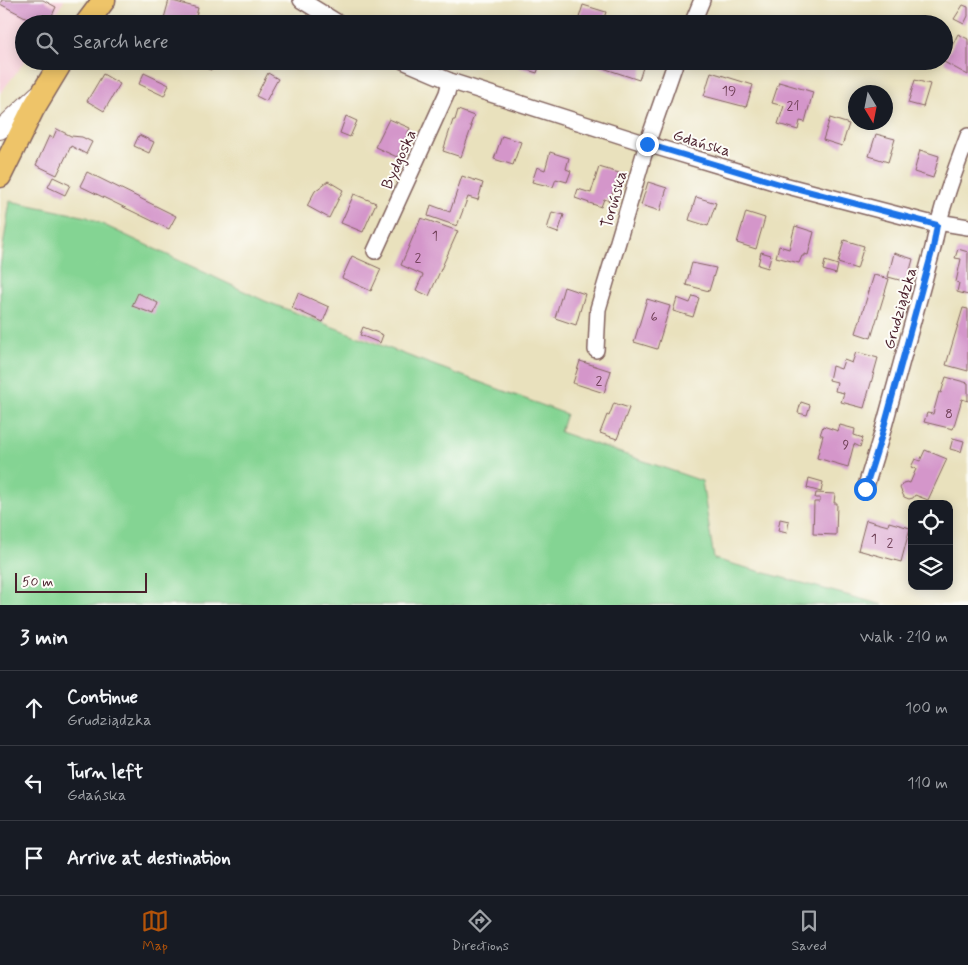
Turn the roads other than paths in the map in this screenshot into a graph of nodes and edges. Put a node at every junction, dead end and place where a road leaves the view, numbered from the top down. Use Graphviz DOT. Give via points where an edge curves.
graph roads {
  1 [pos="104,0"];
  2 [pos="302,0"];
  3 [pos="702,0"];
  4 [pos="93,15"];
  5 [pos="326,15"];
  6 [pos="696,15"];
  7 [pos="57,70"];
  8 [pos="424,70"];
  9 [pos="673,70"];
  10 [pos="450,81"];
  11 [pos="47,87"];
  12 [pos="0,130"];
  13 [pos="968,136"];
  14 [pos="647,144"];
  15 [pos="0,176"];
  16 [pos="938,224"];
  17 [pos="968,226"];
  18 [pos="376,251"];
  19 [pos="596,350"];
  20 [pos="865,489"];
  1 -- 4 [label="main road"];
  2 -- 5 [label="street"];
  3 -- 6 [label="street"];
  7 -- 11 [label="main road"];
  8 -- 10 [label="street, Gdańska"];
  9 -- 14 [label="street, Toruńska"];
  10 -- 14 [label="street, Gdańska"];
  10 -- 18 [label="street, Bydgoska"];
  11 -- 12 [label="street"];
  11 -- 15 [label="main road"];
  13 -- 16 [label="street, Grudziądzka"];
  14 -- 16 [label="street, Gdańska" via="780,184"];
  14 -- 19 [label="street, Toruńska" via="598,309"];
  16 -- 17 [label="street, Gdańska"];
  16 -- 20 [label="street, Grudziądzka"];
}
